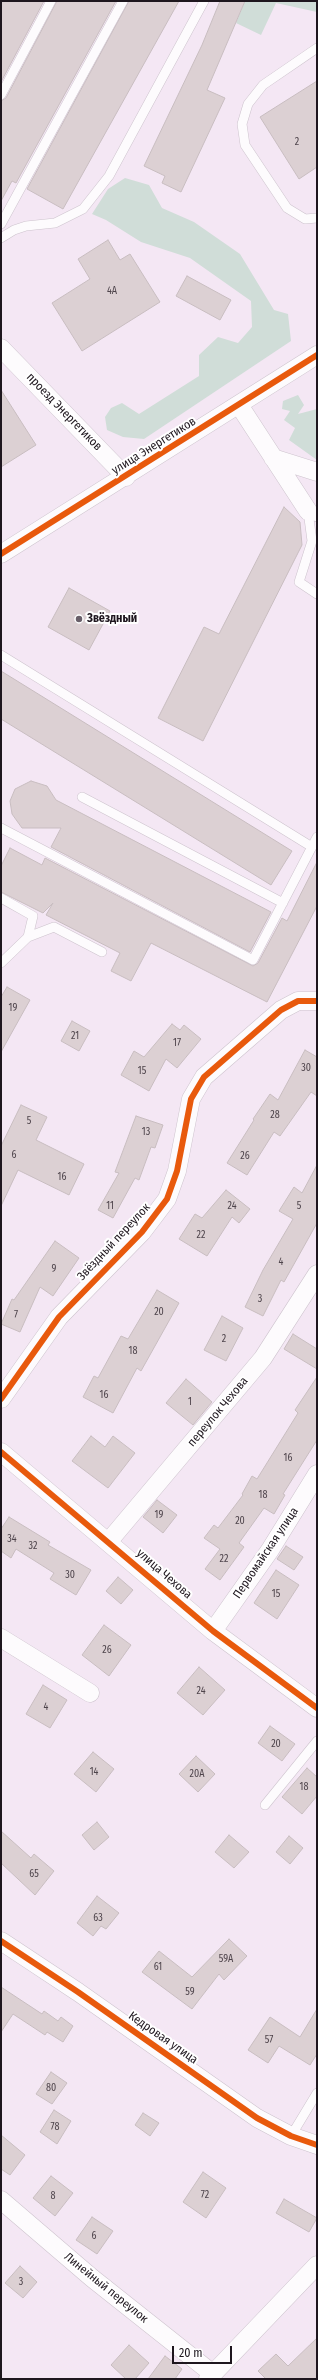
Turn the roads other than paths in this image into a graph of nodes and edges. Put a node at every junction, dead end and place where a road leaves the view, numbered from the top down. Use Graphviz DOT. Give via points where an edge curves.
graph roads {
  1 [pos="51,1"];
  2 [pos="124,1"];
  3 [pos="204,1"];
  4 [pos="317,48"];
  5 [pos="1,95"];
  6 [pos="317,218"];
  7 [pos="1,224"];
  8 [pos="1,238"];
  9 [pos="1,348"];
  10 [pos="317,355"];
  11 [pos="239,405"];
  12 [pos="274,458"];
  13 [pos="317,472"];
  14 [pos="126,477"];
  15 [pos="313,514"];
  16 [pos="1,554"];
  17 [pos="317,594"];
  18 [pos="1,655"];
  19 [pos="82,797"];
  20 [pos="1,828"];
  21 [pos="317,837"];
  22 [pos="312,847"];
  23 [pos="1,898"];
  24 [pos="283,903"];
  25 [pos="28,937"];
  26 [pos="102,952"];
  27 [pos="1,963"];
  28 [pos="317,1001"];
  29 [pos="317,1274"];
  30 [pos="1,1399"];
  31 [pos="1,1452"];
  32 [pos="317,1474"];
  33 [pos="109,1541"];
  34 [pos="213,1631"];
  35 [pos="1,1638"];
  36 [pos="90,1693"];
  37 [pos="317,1708"];
  38 [pos="317,1741"];
  39 [pos="265,1805"];
  40 [pos="1,1941"];
  41 [pos="317,2093"];
  42 [pos="291,2136"];
  43 [pos="317,2145"];
  44 [pos="1,2200"];
  45 [pos="317,2264"];
  46 [pos="210,2376"];
  1 -- 5 [label="lane"];
  2 -- 7 [label="lane"];
  3 -- 8 [label="lane" via="109,176 83,209 55,223 26,226"];
  4 -- 6 [label="lane" via="262,85 248,104 242,124 245,145 287,208 305,219"];
  9 -- 14 [label="street, проезд Энергетиков"];
  10 -- 11 [label="street, улица Энергетиков"];
  11 -- 12 [label="street"];
  11 -- 14 [label="street, улица Энергетиков"];
  12 -- 13 [label="street"];
  12 -- 15 [label="street"];
  14 -- 16 [label="street, улица Энергетиков"];
  15 -- 17 [label="lane" via="312,541 299,582"];
  18 -- 22 [label="lane"];
  19 -- 24 [label="lane"];
  20 -- 24 [label="lane" via="253,960"];
  21 -- 22 [label="lane"];
  22 -- 24 [label="lane"];
  23 -- 25 [label="lane" via="33,916"];
  25 -- 26 [label="lane" via="54,927"];
  25 -- 27 [label="lane"];
  28 -- 30 [label="street, Звёздный переулок" via="298,1002 281,1010 204,1077 191,1099 177,1171 167,1199 142,1232 59,1317"];
  29 -- 33 [label="street, переулок Чехова" via="263,1358"];
  31 -- 33 [label="street, улица Чехова"];
  32 -- 34 [label="street, Первомайская улица" via="270,1550"];
  33 -- 34 [label="street, улица Чехова"];
  34 -- 37 [label="street, улица Чехова"];
  35 -- 36 [label="street"];
  38 -- 39 [label="lane"];
  40 -- 42 [label="street, Кедровая улица" via="78,1992 256,2118"];
  41 -- 42 [label="lane"];
  42 -- 43 [label="street, Кедровая улица"];
  44 -- 46 [label="street, Линейный переулок"];
  45 -- 46 [label="street"];
}
